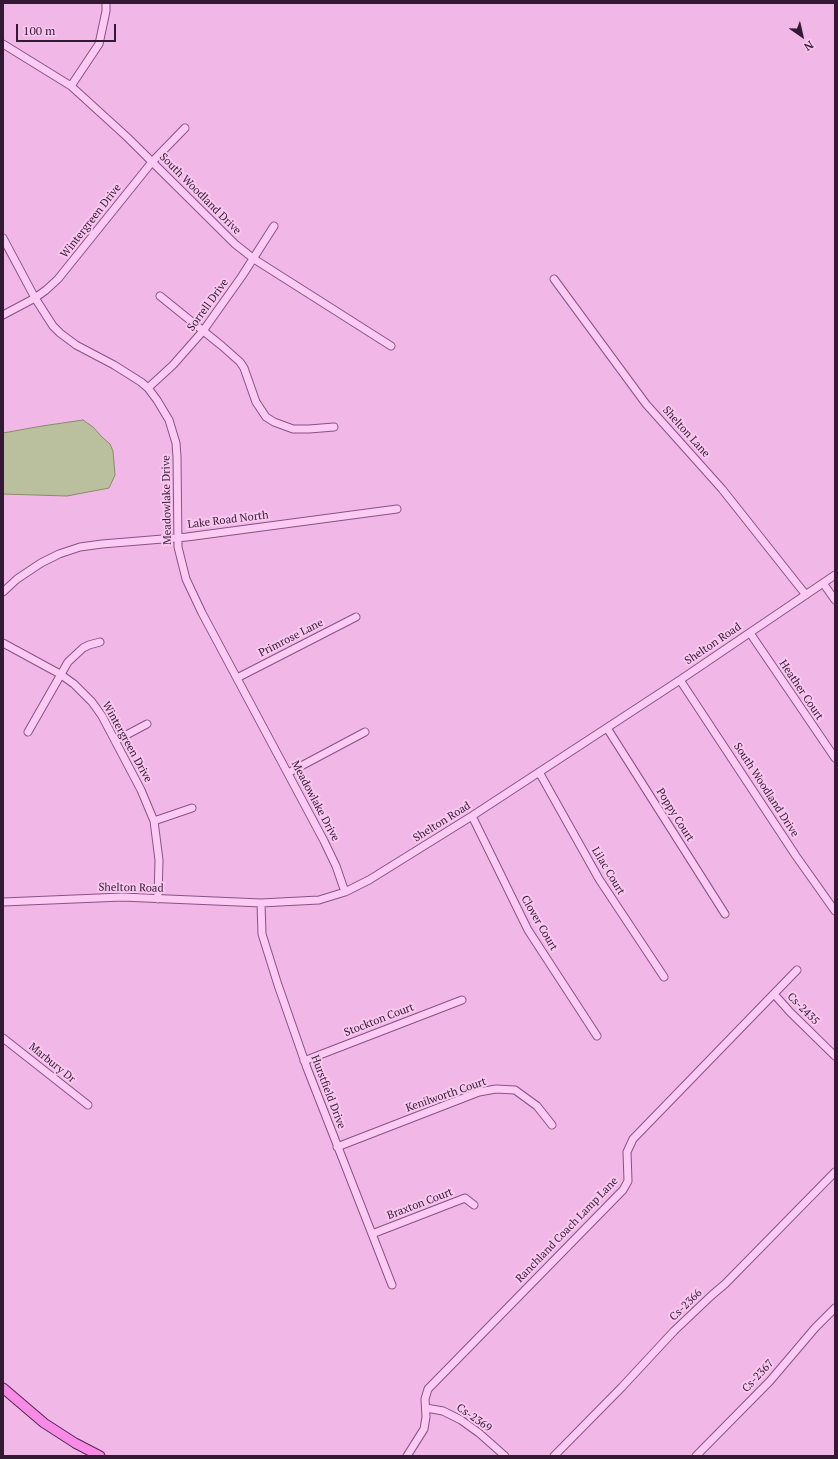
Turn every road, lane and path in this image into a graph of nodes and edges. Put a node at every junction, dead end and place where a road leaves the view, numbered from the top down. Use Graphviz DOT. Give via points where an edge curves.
graph roads {
  1 [pos="106,3"];
  2 [pos="3,44"];
  3 [pos="71,86"];
  4 [pos="185,128"];
  5 [pos="152,162"];
  6 [pos="274,226"];
  7 [pos="3,238"];
  8 [pos="254,259"];
  9 [pos="554,279"];
  10 [pos="160,296"];
  11 [pos="35,298"];
  12 [pos="3,315"];
  13 [pos="203,331"];
  14 [pos="391,346"];
  15 [pos="148,388"];
  16 [pos="334,428"];
  17 [pos="397,509"];
  18 [pos="177,538"];
  19 [pos="835,575"];
  20 [pos="823,583"];
  21 [pos="3,592"];
  22 [pos="806,595"];
  23 [pos="835,600"];
  24 [pos="356,617"];
  25 [pos="750,633"];
  26 [pos="100,642"];
  27 [pos="3,643"];
  28 [pos="60,674"];
  29 [pos="238,678"];
  30 [pos="680,680"];
  31 [pos="147,724"];
  32 [pos="607,728"];
  33 [pos="28,732"];
  34 [pos="365,732"];
  35 [pos="115,741"];
  36 [pos="835,758"];
  37 [pos="539,772"];
  38 [pos="288,773"];
  39 [pos="192,808"];
  40 [pos="472,816"];
  41 [pos="154,821"];
  42 [pos="345,892"];
  43 [pos="158,899"];
  44 [pos="3,902"];
  45 [pos="261,903"];
  46 [pos="835,911"];
  47 [pos="726,914"];
  48 [pos="796,970"];
  49 [pos="664,977"];
  50 [pos="774,994"];
  51 [pos="462,1000"];
  52 [pos="597,1036"];
  53 [pos="3,1038"];
  54 [pos="835,1056"];
  55 [pos="304,1061"];
  56 [pos="88,1105"];
  57 [pos="552,1125"];
  58 [pos="338,1147"];
  59 [pos="835,1172"];
  60 [pos="474,1205"];
  61 [pos="372,1234"];
  62 [pos="392,1285"];
  63 [pos="835,1308"];
  64 [pos="3,1388"];
  65 [pos="426,1408"];
  66 [pos="100,1456"];
  67 [pos="407,1456"];
  68 [pos="505,1456"];
  69 [pos="554,1456"];
  70 [pos="696,1456"];
  1 -- 3 [label="street" via="99,44"];
  2 -- 3 [label="street, South Woodland Drive"];
  3 -- 5 [label="street, South Woodland Drive"];
  4 -- 5 [label="street, Wintergreen Drive"];
  5 -- 8 [label="street, South Woodland Drive" via="235,244"];
  5 -- 11 [label="street, Wintergreen Drive" via="68,268"];
  6 -- 8 [label="street, Sorrell Drive"];
  7 -- 11 [label="street, Meadowlake Drive"];
  8 -- 13 [label="street, Sorrell Drive"];
  8 -- 14 [label="street, South Woodland Drive"];
  9 -- 22 [label="street, Shelton Lane" via="646,404 722,489"];
  10 -- 13 [label="street"];
  11 -- 12 [label="street, Wintergreen Drive"];
  11 -- 15 [label="street, Meadowlake Drive" via="50,322 68,340 133,376"];
  13 -- 15 [label="street, Sorrell Drive" via="173,365"];
  13 -- 16 [label="street" via="240,362 256,402 266,417 293,429"];
  15 -- 18 [label="street, Meadowlake Drive" via="169,420 176,443"];
  17 -- 18 [label="street, Lake Road North"];
  18 -- 21 [label="street, Lake Road North" via="102,544 70,550 33,568"];
  18 -- 29 [label="street, Meadowlake Drive" via="190,590"];
  19 -- 20 [label="street, Shelton Road"];
  20 -- 22 [label="street, Shelton Road"];
  20 -- 23 [label="street"];
  22 -- 25 [label="street, Shelton Road"];
  24 -- 29 [label="street, Primrose Lane"];
  25 -- 30 [label="street, Shelton Road"];
  25 -- 36 [label="street, Heather Court"];
  26 -- 28 [label="street" via="79,651"];
  27 -- 28 [label="street, Wintergreen Drive"];
  28 -- 33 [label="street"];
  28 -- 35 [label="street, Wintergreen Drive" via="92,702"];
  29 -- 38 [label="street, Meadowlake Drive"];
  30 -- 32 [label="street, Shelton Road"];
  30 -- 46 [label="street, South Woodland Drive"];
  31 -- 35 [label="street"];
  32 -- 37 [label="street, Shelton Road"];
  32 -- 47 [label="street, Poppy Court"];
  34 -- 38 [label="street"];
  35 -- 41 [label="street, Wintergreen Drive" via="142,790"];
  37 -- 40 [label="street, Shelton Road"];
  37 -- 49 [label="street, Lilac Court" via="599,878"];
  38 -- 42 [label="street, Meadowlake Drive" via="330,854"];
  39 -- 41 [label="street"];
  40 -- 42 [label="street, Shelton Road" via="369,880"];
  40 -- 52 [label="street, Clover Court" via="528,930"];
  41 -- 43 [label="street, Wintergreen Drive" via="159,860"];
  42 -- 45 [label="street, Shelton Road" via="320,900"];
  43 -- 44 [label="street, Shelton Road" via="122,897"];
  43 -- 45 [label="street, Shelton Road"];
  45 -- 55 [label="street, Hurstfield Drive" via="262,934"];
  48 -- 50 [label="street, Ranchland Coach Lamp Lane"];
  50 -- 54 [label="street, Cs-2435"];
  50 -- 65 [label="street, Ranchland Coach Lamp Lane" via="633,1140 627,1152 626,1186 428,1389"];
  51 -- 55 [label="street, Stockton Court"];
  53 -- 56 [label="street, Marbury Dr"];
  55 -- 58 [label="street, Hurstfield Drive"];
  57 -- 58 [label="street, Kenilworth Court" via="537,1106 515,1090 496,1089 479,1092"];
  58 -- 61 [label="street, Hurstfield Drive"];
  59 -- 69 [label="street, Cs-2366" via="725,1284 674,1331"];
  60 -- 61 [label="street, Braxton Court" via="465,1198"];
  61 -- 62 [label="street, Hurstfield Drive"];
  63 -- 70 [label="street, Cs-2367"];
  64 -- 66 [label="main road" via="44,1423"];
  65 -- 67 [label="street, Ranchland Coach Lamp Lane" via="424,1429"];
  65 -- 68 [label="street, Cs-2369" via="443,1411 461,1420"];
}
